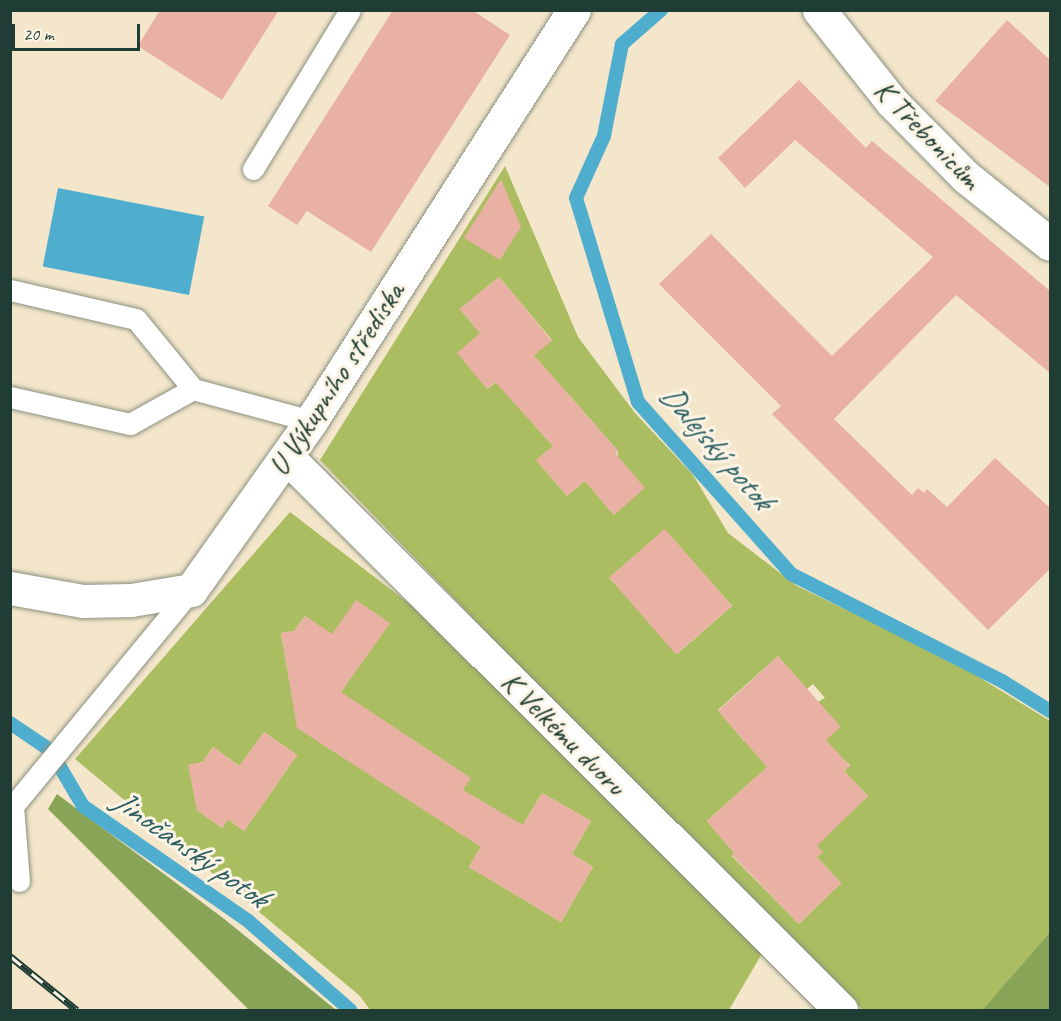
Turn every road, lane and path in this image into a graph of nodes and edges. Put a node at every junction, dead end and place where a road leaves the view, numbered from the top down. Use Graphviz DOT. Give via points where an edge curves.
graph roads {
  1 [pos="350,10"];
  2 [pos="574,10"];
  3 [pos="819,10"];
  4 [pos="254,169"];
  5 [pos="1050,244"];
  6 [pos="10,290"];
  7 [pos="194,389"];
  8 [pos="10,397"];
  9 [pos="312,421"];
  10 [pos="287,457"];
  11 [pos="10,588"];
  12 [pos="190,590"];
  13 [pos="19,881"];
  14 [pos="841,1011"];
  1 -- 4 [label="lane"];
  2 -- 9 [label="street, U Výkupního střediska"];
  3 -- 5 [label="street, K Třebonicům" via="891,101 966,177"];
  6 -- 7 [label="lane" via="136,319"];
  7 -- 8 [label="lane" via="130,424"];
  7 -- 9 [label="lane"];
  9 -- 10 [label="street, U Výkupního střediska"];
  10 -- 12 [label="street, U Výkupního střediska"];
  10 -- 14 [label="street, K Velkému dvoru"];
  11 -- 12 [label="street" via="83,601 131,600"];
  12 -- 13 [label="lane" via="13,806"];
}
